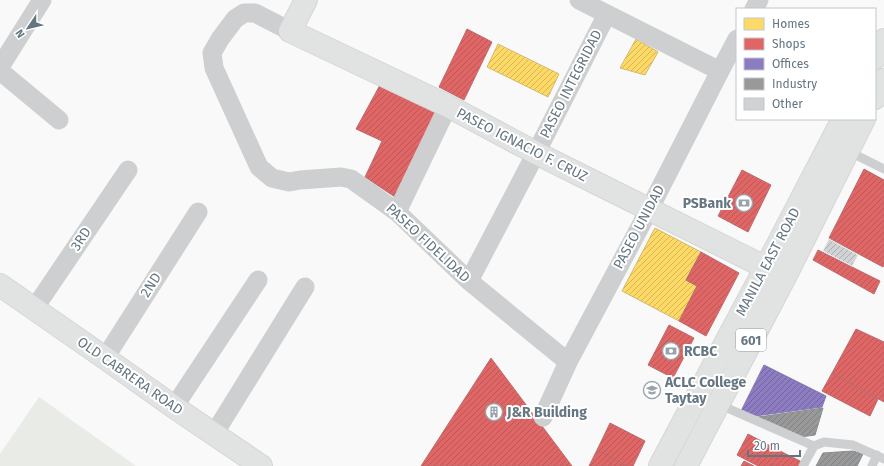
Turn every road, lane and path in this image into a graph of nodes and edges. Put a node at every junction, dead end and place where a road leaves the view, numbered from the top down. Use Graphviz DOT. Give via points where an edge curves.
graph roads {
  1 [pos="42,0"];
  2 [pos="306,0"];
  3 [pos="579,0"];
  4 [pos="606,14"];
  5 [pos="290,31"];
  6 [pos="884,40"];
  7 [pos="736,41"];
  8 [pos="876,56"];
  9 [pos="0,67"];
  10 [pos="0,71"];
  11 [pos="720,71"];
  12 [pos="884,80"];
  13 [pos="876,96"];
  14 [pos="448,106"];
  15 [pos="59,120"];
  16 [pos="843,120"];
  17 [pos="863,120"];
  18 [pos="839,147"];
  19 [pos="536,153"];
  20 [pos="884,169"];
  21 [pos="128,170"];
  22 [pos="649,210"];
  23 [pos="198,212"];
  24 [pos="397,212"];
  25 [pos="775,272"];
  26 [pos="258,280"];
  27 [pos="469,281"];
  28 [pos="0,286"];
  29 [pos="305,287"];
  30 [pos="34,309"];
  31 [pos="105,358"];
  32 [pos="568,362"];
  33 [pos="718,404"];
  34 [pos="174,407"];
  35 [pos="543,417"];
  36 [pos="214,434"];
  37 [pos="814,446"];
  38 [pos="881,457"];
  39 [pos="261,466"];
  40 [pos="660,466"];
  41 [pos="686,466"];
  42 [pos="803,466"];
  43 [pos="872,466"];
  1 -- 9 [label="street"];
  2 -- 5 [label="street"];
  3 -- 4 [label="street"];
  4 -- 11 [label="street"];
  4 -- 19 [label="street, PASEO INTEGRIDAD"];
  5 -- 14 [label="street, PASEO IGNACIO F. CRUZ"];
  5 -- 24 [label="street, PASEO FIDELIDAD" via="255,13 244,13 220,38 212,53 214,68 259,167 272,178 289,182 341,177 351,179"];
  6 -- 8 [label="street"];
  7 -- 11 [label="street, PASEO UNIDAD"];
  10 -- 15 [label="street"];
  11 -- 22 [label="street, PASEO UNIDAD"];
  12 -- 13 [label="street"];
  14 -- 19 [label="street, PASEO IGNACIO F. CRUZ"];
  14 -- 24 [label="street"];
  16 -- 18 [label="street, 601"];
  17 -- 18 [label="street, 601"];
  18 -- 20 [label="lane"];
  18 -- 25 [label="street, MANILA EAST ROAD / 601"];
  19 -- 22 [label="street, PASEO IGNACIO F. CRUZ"];
  19 -- 27 [label="street, PASEO INTEGRIDAD"];
  21 -- 30 [label="street, 3RD"];
  22 -- 25 [label="street, PASEO IGNACIO F. CRUZ"];
  22 -- 32 [label="street, PASEO UNIDAD"];
  23 -- 31 [label="street, 2ND"];
  24 -- 27 [label="street, PASEO FIDELIDAD"];
  25 -- 33 [label="street, MANILA EAST ROAD / 601"];
  25 -- 40 [label="street, MANILA EAST ROAD / 601"];
  26 -- 34 [label="street"];
  27 -- 32 [label="street, PASEO FIDELIDAD"];
  28 -- 30 [label="street, OLD CABRERA ROAD"];
  29 -- 36 [label="street"];
  30 -- 31 [label="street, OLD CABRERA ROAD"];
  31 -- 34 [label="street, OLD CABRERA ROAD"];
  32 -- 35 [label="street, PASEO UNIDAD"];
  33 -- 37 [label="lane"];
  33 -- 41 [label="street, 601"];
  34 -- 36 [label="street, OLD CABRERA ROAD"];
  36 -- 39 [label="street, OLD CABRERA ROAD"];
  37 -- 38 [label="lane" via="824,442 853,445"];
  37 -- 42 [label="lane"];
  38 -- 43 [label="lane"];
}
